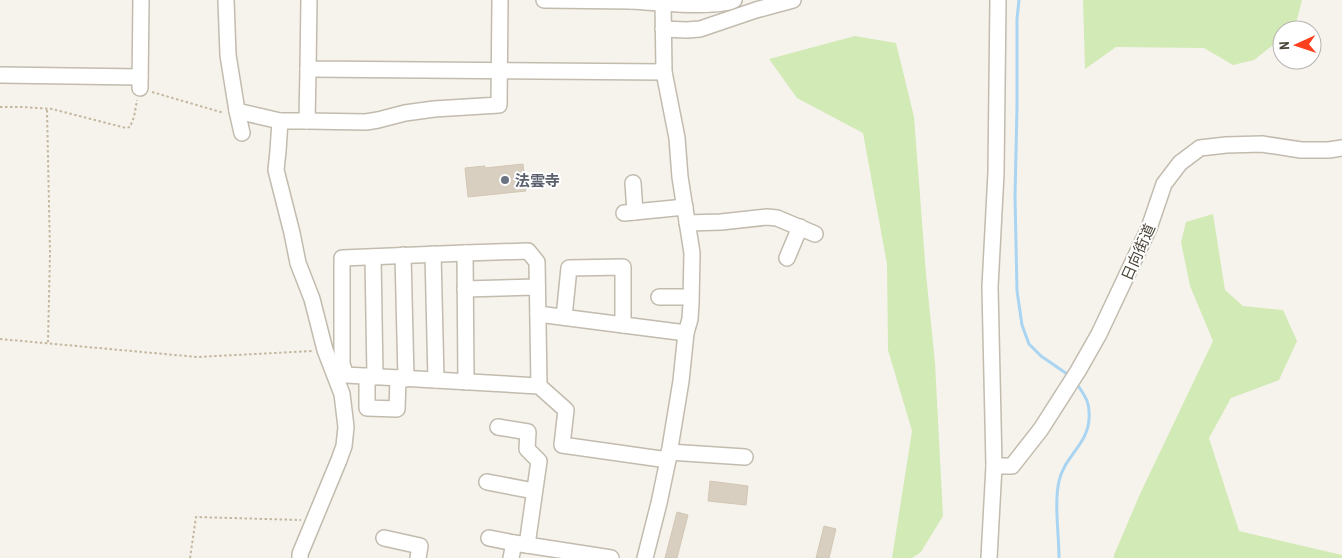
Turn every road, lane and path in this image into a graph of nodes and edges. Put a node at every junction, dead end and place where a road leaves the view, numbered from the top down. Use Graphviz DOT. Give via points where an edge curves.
graph roads {
  1 [pos="141,0"];
  2 [pos="226,0"];
  3 [pos="309,0"];
  4 [pos="500,0"];
  5 [pos="544,0"];
  6 [pos="550,0"];
  7 [pos="734,0"];
  8 [pos="792,0"];
  9 [pos="998,0"];
  10 [pos="631,1"];
  11 [pos="663,3"];
  12 [pos="663,29"];
  13 [pos="308,69"];
  14 [pos="499,71"];
  15 [pos="664,72"];
  16 [pos="0,75"];
  17 [pos="140,83"];
  18 [pos="0,107"];
  19 [pos="47,109"];
  20 [pos="237,111"];
  21 [pos="307,121"];
  22 [pos="280,122"];
  23 [pos="242,133"];
  24 [pos="1342,148"];
  25 [pos="633,183"];
  26 [pos="686,207"];
  27 [pos="687,223"];
  28 [pos="800,227"];
  29 [pos="815,234"];
  30 [pos="465,253"];
  31 [pos="433,254"];
  32 [pos="403,256"];
  33 [pos="372,257"];
  34 [pos="786,258"];
  35 [pos="683,274"];
  36 [pos="537,287"];
  37 [pos="465,289"];
  38 [pos="659,297"];
  39 [pos="682,297"];
  40 [pos="538,314"];
  41 [pos="564,317"];
  42 [pos="623,325"];
  43 [pos="684,333"];
  44 [pos="0,338"];
  45 [pos="48,342"];
  46 [pos="325,350"];
  47 [pos="371,377"];
  48 [pos="402,378"];
  49 [pos="436,380"];
  50 [pos="466,382"];
  51 [pos="539,386"];
  52 [pos="498,427"];
  53 [pos="668,456"];
  54 [pos="745,457"];
  55 [pos="994,466"];
  56 [pos="487,482"];
  57 [pos="534,490"];
  58 [pos="313,520"];
  59 [pos="384,538"];
  60 [pos="489,538"];
  61 [pos="517,549"];
  62 [pos="190,558"];
  63 [pos="300,558"];
  64 [pos="418,558"];
  65 [pos="611,558"];
  66 [pos="645,558"];
  67 [pos="990,558"];
  1 -- 17 [label="street"];
  2 -- 20 [label="street" via="228,55"];
  3 -- 13 [label="street"];
  4 -- 14 [label="street"];
  5 -- 6 [label="street"];
  6 -- 10 [label="street"];
  7 -- 11 [label="street" via="714,5"];
  8 -- 12 [label="street" via="700,29"];
  9 -- 55 [label="street" via="996,174 990,287"];
  10 -- 11 [label="street"];
  11 -- 12 [label="street"];
  12 -- 15 [label="street"];
  13 -- 14 [label="street"];
  13 -- 21 [label="street"];
  14 -- 15 [label="street"];
  14 -- 21 [label="street" via="499,105 434,109 366,122"];
  15 -- 26 [label="street"];
  16 -- 17 [label="street"];
  17 -- 19 [label="path" via="130,127"];
  17 -- 20 [label="path" via="225,114"];
  18 -- 19 [label="path"];
  19 -- 45 [label="path"];
  20 -- 22 [label="street"];
  20 -- 23 [label="street"];
  21 -- 22 [label="street"];
  22 -- 46 [label="street" via="276,170 298,263 312,299"];
  24 -- 55 [label="street, 日向街道" via="1301,150 1262,144 1226,145 1200,148 1180,163 1164,184 1126,280 1078,371 1041,429 1012,466"];
  25 -- 26 [label="street" via="630,212"];
  26 -- 27 [label="street"];
  27 -- 28 [label="street" via="767,217"];
  27 -- 43 [label="street" via="692,253 691,303 690,320"];
  28 -- 29 [label="street"];
  28 -- 34 [label="street"];
  30 -- 31 [label="street"];
  30 -- 36 [label="street" via="528,251 537,262"];
  30 -- 37 [label="street"];
  31 -- 32 [label="street"];
  31 -- 49 [label="street"];
  32 -- 33 [label="street"];
  32 -- 48 [label="street"];
  33 -- 47 [label="street"];
  33 -- 47 [label="street" via="342,258 342,364 346,375"];
  35 -- 39 [label="street"];
  36 -- 37 [label="street"];
  36 -- 40 [label="street"];
  37 -- 50 [label="street"];
  38 -- 39 [label="street"];
  39 -- 43 [label="street"];
  40 -- 41 [label="street"];
  40 -- 51 [label="street"];
  41 -- 42 [label="street"];
  41 -- 42 [label="street" via="568,268 623,267"];
  42 -- 43 [label="street"];
  43 -- 53 [label="street" via="681,381"];
  44 -- 45 [label="path"];
  45 -- 46 [label="path" via="197,358"];
  46 -- 58 [label="street" via="342,394 346,427 344,446"];
  47 -- 48 [label="street"];
  47 -- 48 [label="street" via="367,408 398,409"];
  48 -- 49 [label="street"];
  49 -- 50 [label="street"];
  50 -- 51 [label="street"];
  51 -- 53 [label="street" via="566,410 562,445"];
  52 -- 57 [label="street" via="528,432 527,449 538,461"];
  53 -- 54 [label="street"];
  53 -- 66 [label="street"];
  55 -- 67 [label="street"];
  56 -- 57 [label="street"];
  57 -- 61 [label="street"];
  58 -- 62 [label="path" via="196,518"];
  58 -- 63 [label="street"];
  59 -- 64 [label="street" via="420,546"];
  60 -- 61 [label="street"];
  61 -- 65 [label="street"];
}
